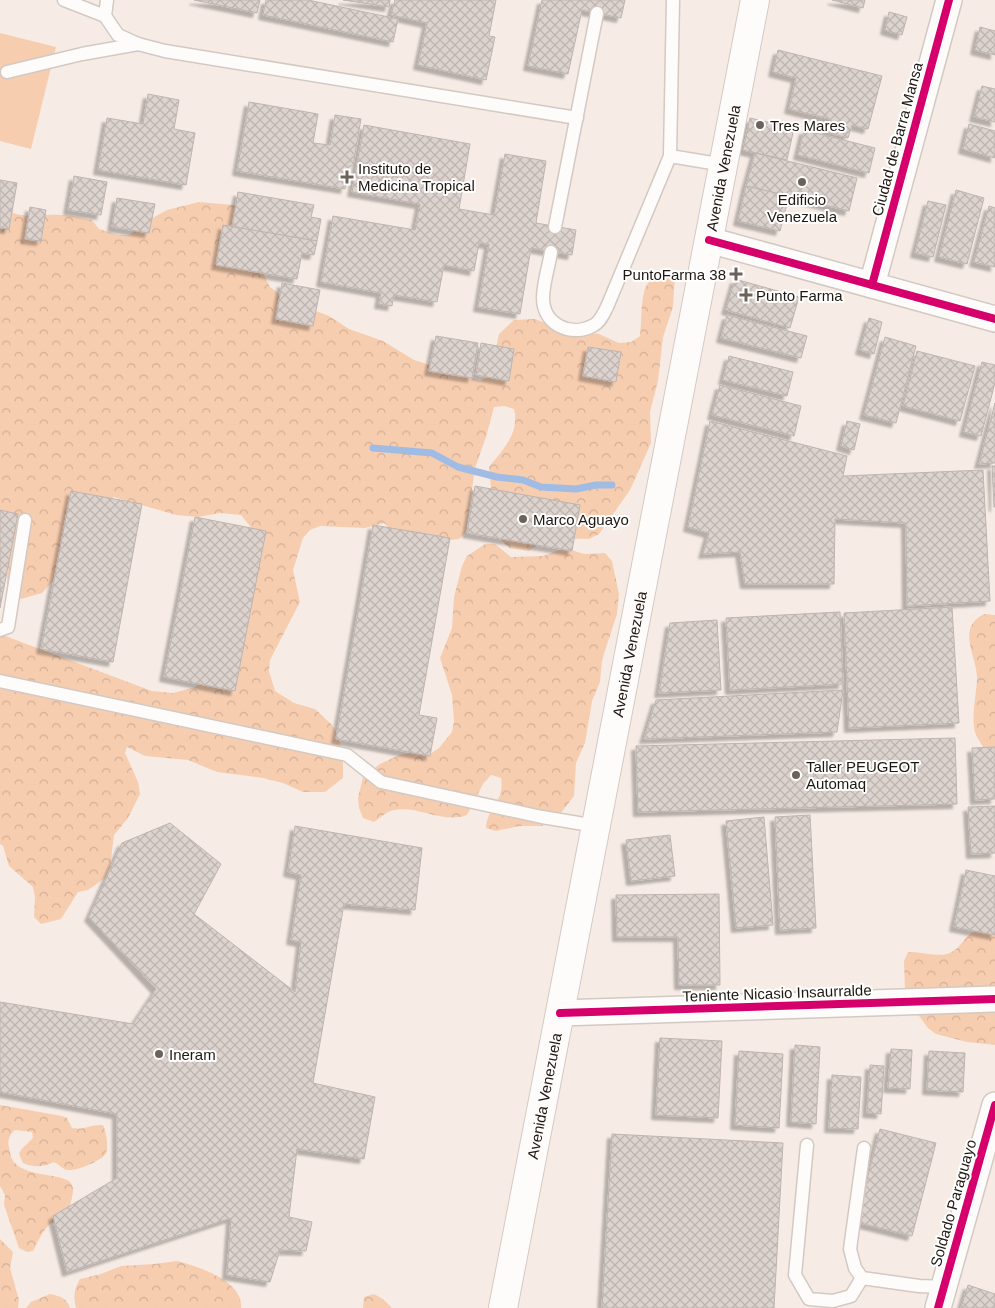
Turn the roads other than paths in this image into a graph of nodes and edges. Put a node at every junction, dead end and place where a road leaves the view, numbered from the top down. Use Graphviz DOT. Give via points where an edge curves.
graph roads {
  1 [pos="64,0"];
  2 [pos="107,0"];
  3 [pos="673,0"];
  4 [pos="755,0"];
  5 [pos="948,0"];
  6 [pos="597,13"];
  7 [pos="105,16"];
  8 [pos="138,44"];
  9 [pos="7,72"];
  10 [pos="577,118"];
  11 [pos="670,156"];
  12 [pos="724,165"];
  13 [pos="555,227"];
  14 [pos="709,240"];
  15 [pos="551,252"];
  16 [pos="872,286"];
  17 [pos="995,319"];
  18 [pos="25,520"];
  19 [pos="0,630"];
  20 [pos="0,681"];
  21 [pos="596,826"];
  22 [pos="995,999"];
  23 [pos="560,1013"];
  24 [pos="995,1105"];
  25 [pos="807,1145"];
  26 [pos="864,1148"];
  27 [pos="862,1278"];
  28 [pos="941,1298"];
  29 [pos="503,1308"];
  1 -- 7 [label="lane"];
  2 -- 7 [label="lane"];
  3 -- 11 [label="lane"];
  4 -- 12 [label="main road, Avenida Venezuela"];
  5 -- 16 [label="street, Ciudad de Barra Mansa"];
  6 -- 10 [label="lane"];
  7 -- 8 [label="lane" via="118,35"];
  8 -- 9 [label="lane"];
  8 -- 10 [label="lane"];
  10 -- 13 [label="lane"];
  11 -- 12 [label="lane"];
  11 -- 15 [label="lane" via="608,307 596,324 582,331 568,330 548,317 543,299"];
  12 -- 14 [label="main road, Avenida Venezuela"];
  14 -- 16 [label="street"];
  14 -- 21 [label="main road, Avenida Venezuela"];
  16 -- 17 [label="street"];
  18 -- 19 [label="lane" via="8,627"];
  20 -- 21 [label="lane" via="347,755 381,782"];
  21 -- 23 [label="main road, Avenida Venezuela"];
  22 -- 23 [label="street, Teniente Nicasio Insaurralde"];
  23 -- 29 [label="main road, Avenida Venezuela"];
  24 -- 28 [label="street, Soldado Paraguayo"];
  25 -- 27 [label="lane" via="795,1275 809,1299 833,1301 851,1296"];
  26 -- 27 [label="lane" via="850,1249 855,1268"];
  27 -- 28 [label="lane" via="918,1286"];
}
